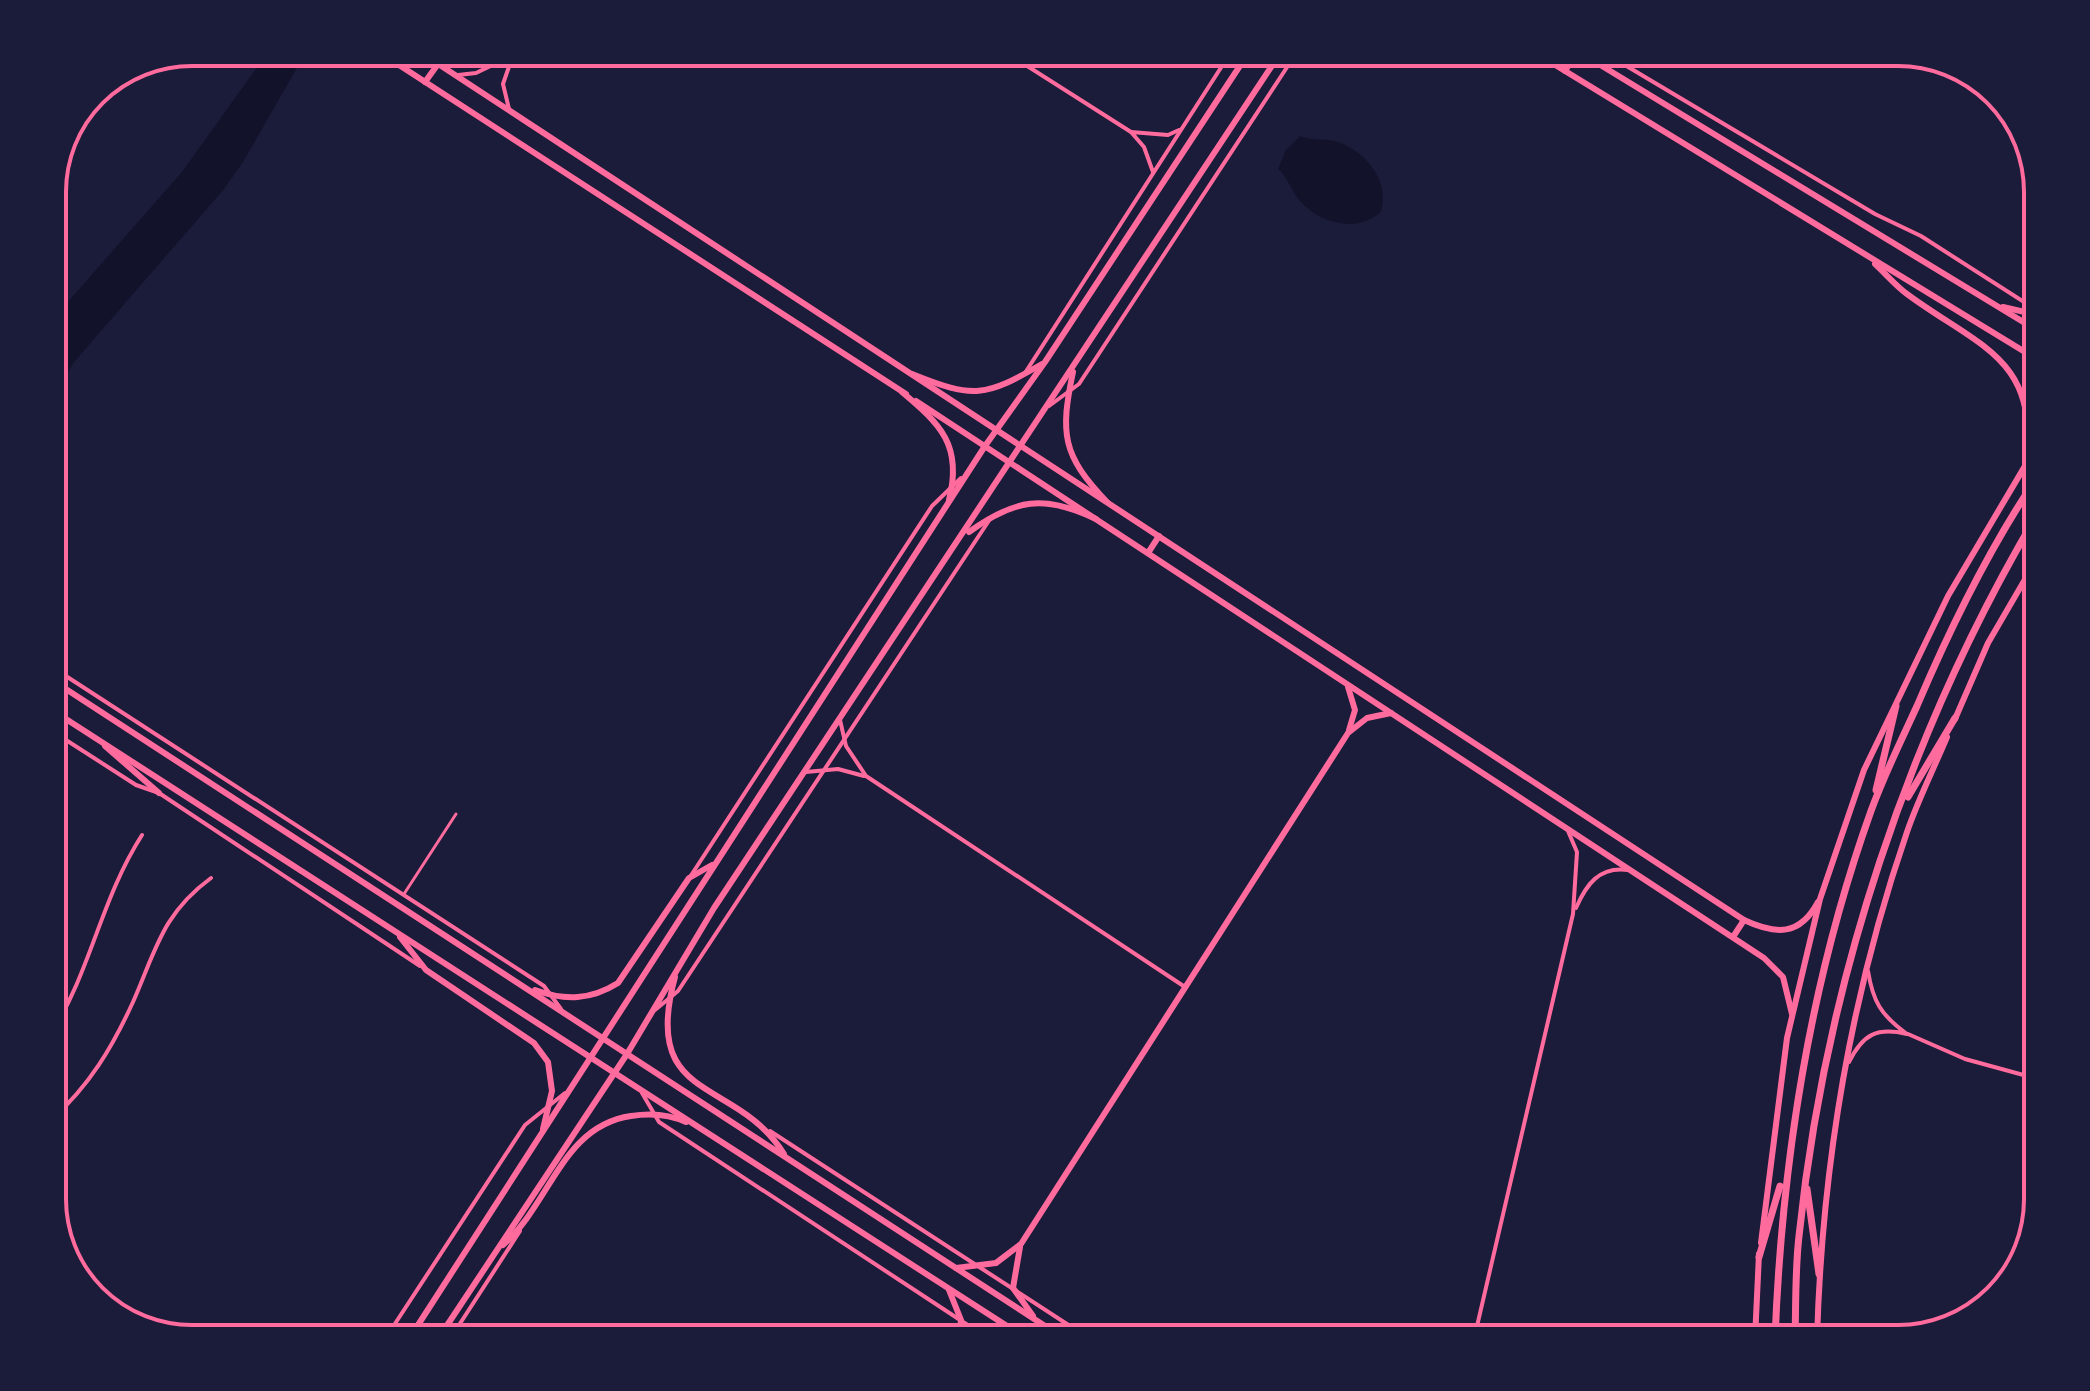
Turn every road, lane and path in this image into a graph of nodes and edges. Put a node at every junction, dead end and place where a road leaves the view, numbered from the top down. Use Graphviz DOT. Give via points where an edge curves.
graph roads {
  1 [pos="400,66"];
  2 [pos="437,66"];
  3 [pos="441,66"];
  4 [pos="489,66"];
  5 [pos="509,66"];
  6 [pos="1027,66"];
  7 [pos="1222,66"];
  8 [pos="1240,66"];
  9 [pos="1272,66"];
  10 [pos="1288,66"];
  11 [pos="1557,66"];
  12 [pos="1568,66"];
  13 [pos="1601,66"];
  14 [pos="1627,66"];
  15 [pos="1565,71"];
  16 [pos="455,75"];
  17 [pos="425,82"];
  18 [pos="510,111"];
  19 [pos="1181,129"];
  20 [pos="1131,132"];
  21 [pos="1153,174"];
  22 [pos="1867,256"];
  23 [pos="2024,304"];
  24 [pos="1995,305"];
  25 [pos="2024,310"];
  26 [pos="2024,323"];
  27 [pos="2024,351"];
  28 [pos="1045,362"];
  29 [pos="1074,368"];
  30 [pos="912,374"];
  31 [pos="1024,374"];
  32 [pos="1069,391"];
  33 [pos="902,392"];
  34 [pos="2024,401"];
  35 [pos="1049,406"];
  36 [pos="997,429"];
  37 [pos="985,446"];
  38 [pos="1023,446"];
  39 [pos="1011,463"];
  40 [pos="2024,467"];
  41 [pos="969,471"];
  42 [pos="952,487"];
  43 [pos="2024,499"];
  44 [pos="1107,502"];
  45 [pos="946,511"];
  46 [pos="991,518"];
  47 [pos="1096,519"];
  48 [pos="1159,536"];
  49 [pos="2024,536"];
  50 [pos="962,537"];
  51 [pos="1148,553"];
  52 [pos="2024,581"];
  53 [pos="66,676"];
  54 [pos="1341,680"];
  55 [pos="66,689"];
  56 [pos="1896,706"];
  57 [pos="1393,713"];
  58 [pos="1955,718"];
  59 [pos="66,719"];
  60 [pos="840,720"];
  61 [pos="1348,733"];
  62 [pos="93,736"];
  63 [pos="66,740"];
  64 [pos="844,740"];
  65 [pos="824,770"];
  66 [pos="805,772"];
  67 [pos="866,776"];
  68 [pos="159,793"];
  69 [pos="1871,810"];
  70 [pos="456,814"];
  71 [pos="1896,816"];
  72 [pos="1562,825"];
  73 [pos="142,835"];
  74 [pos="715,863"];
  75 [pos="1633,871"];
  76 [pos="211,878"];
  77 [pos="689,878"];
  78 [pos="404,894"];
  79 [pos="1820,899"];
  80 [pos="1573,914"];
  81 [pos="1744,920"];
  82 [pos="396,931"];
  83 [pos="1733,937"];
  84 [pos="1868,966"];
  85 [pos="678,969"];
  86 [pos="426,970"];
  87 [pos="521,984"];
  88 [pos="1185,987"];
  89 [pos="551,996"];
  90 [pos="669,998"];
  91 [pos="66,1007"];
  92 [pos="562,1011"];
  93 [pos="651,1014"];
  94 [pos="1792,1017"];
  95 [pos="1907,1034"];
  96 [pos="604,1038"];
  97 [pos="627,1054"];
  98 [pos="592,1057"];
  99 [pos="1849,1062"];
  100 [pos="615,1072"];
  101 [pos="2024,1075"];
  102 [pos="574,1086"];
  103 [pos="638,1087"];
  104 [pos="66,1106"];
  105 [pos="550,1106"];
  106 [pos="655,1115"];
  107 [pos="700,1127"];
  108 [pos="770,1131"];
  109 [pos="541,1137"];
  110 [pos="786,1157"];
  111 [pos="1786,1168"];
  112 [pos="1806,1178"];
  113 [pos="522,1229"];
  114 [pos="1021,1244"];
  115 [pos="496,1251"];
  116 [pos="1759,1257"];
  117 [pos="981,1267"];
  118 [pos="956,1268"];
  119 [pos="1819,1274"];
  120 [pos="947,1287"];
  121 [pos="1013,1288"];
  122 [pos="961,1320"];
  123 [pos="1037,1321"];
  124 [pos="394,1325"];
  125 [pos="418,1325"];
  126 [pos="447,1325"];
  127 [pos="459,1325"];
  128 [pos="960,1325"];
  129 [pos="968,1325"];
  130 [pos="1006,1325"];
  131 [pos="1043,1325"];
  132 [pos="1069,1325"];
  133 [pos="1477,1325"];
  134 [pos="1756,1325"];
  135 [pos="1776,1325"];
  136 [pos="1796,1325"];
  137 [pos="1817,1325"];
  1 -- 17 [label="main road"];
  2 -- 17 [label="main road"];
  3 -- 16 [label="main road"];
  4 -- 16 [label="street"];
  5 -- 18 [label="street" via="503,84"];
  6 -- 20 [label="street"];
  7 -- 19 [label="street"];
  8 -- 28 [label="main road"];
  9 -- 29 [label="main road"];
  10 -- 32 [label="street" via="1079,384"];
  11 -- 15 [label="main road"];
  12 -- 15 [label="main road"];
  13 -- 24 [label="main road"];
  14 -- 23 [label="street" via="1921,236"];
  15 -- 22 [label="main road"];
  16 -- 18 [label="main road"];
  17 -- 33 [label="main road"];
  18 -- 30 [label="main road"];
  19 -- 20 [label="street" via="1168,135"];
  19 -- 21 [label="street"];
  20 -- 21 [label="street" via="1144,147"];
  21 -- 31 [label="street"];
  22 -- 27 [label="main road"];
  22 -- 34 [label="main road" via="1905,293 1994,351 2011,370"];
  24 -- 25 [label="main road"];
  24 -- 26 [label="main road"];
  28 -- 31 [label="main road"];
  28 -- 36 [label="main road"];
  29 -- 32 [label="main road"];
  29 -- 35 [label="main road"];
  30 -- 31 [label="main road" via="955,392 976,393"];
  30 -- 36 [label="main road"];
  32 -- 35 [label="street"];
  32 -- 44 [label="main road" via="1067,448"];
  33 -- 37 [label="main road"];
  33 -- 42 [label="main road" via="945,433"];
  35 -- 38 [label="main road"];
  36 -- 37 [label="main road"];
  36 -- 38 [label="main road"];
  37 -- 39 [label="main road"];
  37 -- 41 [label="main road"];
  38 -- 39 [label="main road"];
  38 -- 44 [label="main road"];
  39 -- 47 [label="main road"];
  39 -- 50 [label="main road"];
  40 -- 56 [label="main road" via="1948,596"];
  41 -- 42 [label="street"];
  41 -- 45 [label="main road"];
  42 -- 45 [label="main road"];
  42 -- 77 [label="street" via="932,506"];
  43 -- 69 [label="highway" via="1974,582"];
  44 -- 48 [label="main road"];
  45 -- 74 [label="main road"];
  46 -- 47 [label="main road" via="1039,501"];
  46 -- 50 [label="main road"];
  46 -- 64 [label="street"];
  47 -- 51 [label="main road"];
  48 -- 51 [label="main road"];
  48 -- 81 [label="main road"];
  49 -- 71 [label="highway" via="1972,632"];
  50 -- 60 [label="main road"];
  51 -- 54 [label="main road"];
  52 -- 58 [label="main road" via="1988,643"];
  53 -- 78 [label="street"];
  54 -- 57 [label="main road"];
  54 -- 61 [label="main road" via="1354,702"];
  55 -- 87 [label="main road"];
  56 -- 69 [label="highway"];
  56 -- 79 [label="main road" via="1864,770"];
  57 -- 61 [label="main road" via="1367,718"];
  57 -- 72 [label="main road"];
  58 -- 71 [label="highway"];
  58 -- 84 [label="main road" via="1907,830"];
  59 -- 62 [label="main road"];
  60 -- 64 [label="street"];
  60 -- 66 [label="main road"];
  61 -- 88 [label="main road"];
  62 -- 68 [label="main road"];
  62 -- 82 [label="main road"];
  63 -- 68 [label="street" via="136,785"];
  64 -- 65 [label="street"];
  64 -- 67 [label="street"];
  65 -- 66 [label="street"];
  65 -- 67 [label="street"];
  65 -- 90 [label="street"];
  66 -- 85 [label="main road"];
  67 -- 88 [label="street"];
  68 -- 86 [label="street"];
  69 -- 111 [label="highway" via="1836,921 1808,1038"];
  70 -- 78 [label="street"];
  71 -- 112 [label="highway" via="1832,1041"];
  72 -- 75 [label="main road"];
  72 -- 80 [label="street" via="1577,852"];
  73 -- 91 [label="street" via="111,892"];
  74 -- 77 [label="main road"];
  74 -- 96 [label="main road"];
  75 -- 80 [label="street" via="1598,876"];
  75 -- 83 [label="main road"];
  76 -- 104 [label="street" via="176,909 103,1062"];
  77 -- 89 [label="main road" via="618,983 583,998"];
  78 -- 89 [label="street" via="544,986"];
  79 -- 81 [label="main road" via="1805,923 1785,932"];
  79 -- 94 [label="main road"];
  80 -- 133 [label="street"];
  81 -- 83 [label="main road"];
  82 -- 86 [label="main road"];
  82 -- 98 [label="main road"];
  83 -- 94 [label="main road" via="1783,977"];
  84 -- 95 [label="street" via="1881,1013"];
  84 -- 99 [label="main road"];
  85 -- 90 [label="main road"];
  85 -- 93 [label="main road"];
  86 -- 105 [label="main road" via="534,1043 552,1074"];
  87 -- 89 [label="main road"];
  87 -- 92 [label="main road"];
  88 -- 114 [label="main road"];
  89 -- 92 [label="street"];
  90 -- 93 [label="street"];
  90 -- 108 [label="main road" via="667,1038 685,1077"];
  92 -- 96 [label="main road"];
  93 -- 97 [label="main road"];
  94 -- 116 [label="main road"];
  95 -- 99 [label="street" via="1876,1031 1862,1038"];
  95 -- 101 [label="street" via="1965,1059"];
  96 -- 97 [label="main road"];
  96 -- 98 [label="main road"];
  97 -- 100 [label="main road"];
  97 -- 110 [label="main road"];
  98 -- 100 [label="main road"];
  98 -- 102 [label="main road"];
  99 -- 119 [label="main road" via="1824,1202"];
  100 -- 103 [label="main road"];
  100 -- 115 [label="main road"];
  102 -- 105 [label="street"];
  102 -- 109 [label="main road"];
  103 -- 106 [label="street"];
  103 -- 107 [label="main road"];
  105 -- 109 [label="main road"];
  105 -- 124 [label="street" via="525,1125"];
  106 -- 107 [label="main road"];
  106 -- 113 [label="main road" via="624,1117 595,1127 579,1140"];
  106 -- 122 [label="street"];
  107 -- 120 [label="main road"];
  108 -- 110 [label="main road"];
  108 -- 117 [label="street"];
  109 -- 125 [label="main road"];
  110 -- 118 [label="main road"];
  111 -- 116 [label="highway"];
  111 -- 135 [label="highway"];
  112 -- 119 [label="highway"];
  112 -- 136 [label="highway"];
  113 -- 115 [label="main road"];
  113 -- 127 [label="street"];
  114 -- 117 [label="main road" via="1006,1258"];
  114 -- 121 [label="main road"];
  115 -- 126 [label="main road"];
  116 -- 134 [label="main road"];
  117 -- 118 [label="main road"];
  117 -- 121 [label="street"];
  118 -- 123 [label="main road"];
  119 -- 137 [label="main road"];
  120 -- 122 [label="main road"];
  120 -- 130 [label="main road"];
  121 -- 123 [label="main road"];
  121 -- 132 [label="street"];
  122 -- 128 [label="main road"];
  122 -- 129 [label="street"];
  123 -- 131 [label="main road"];
}
